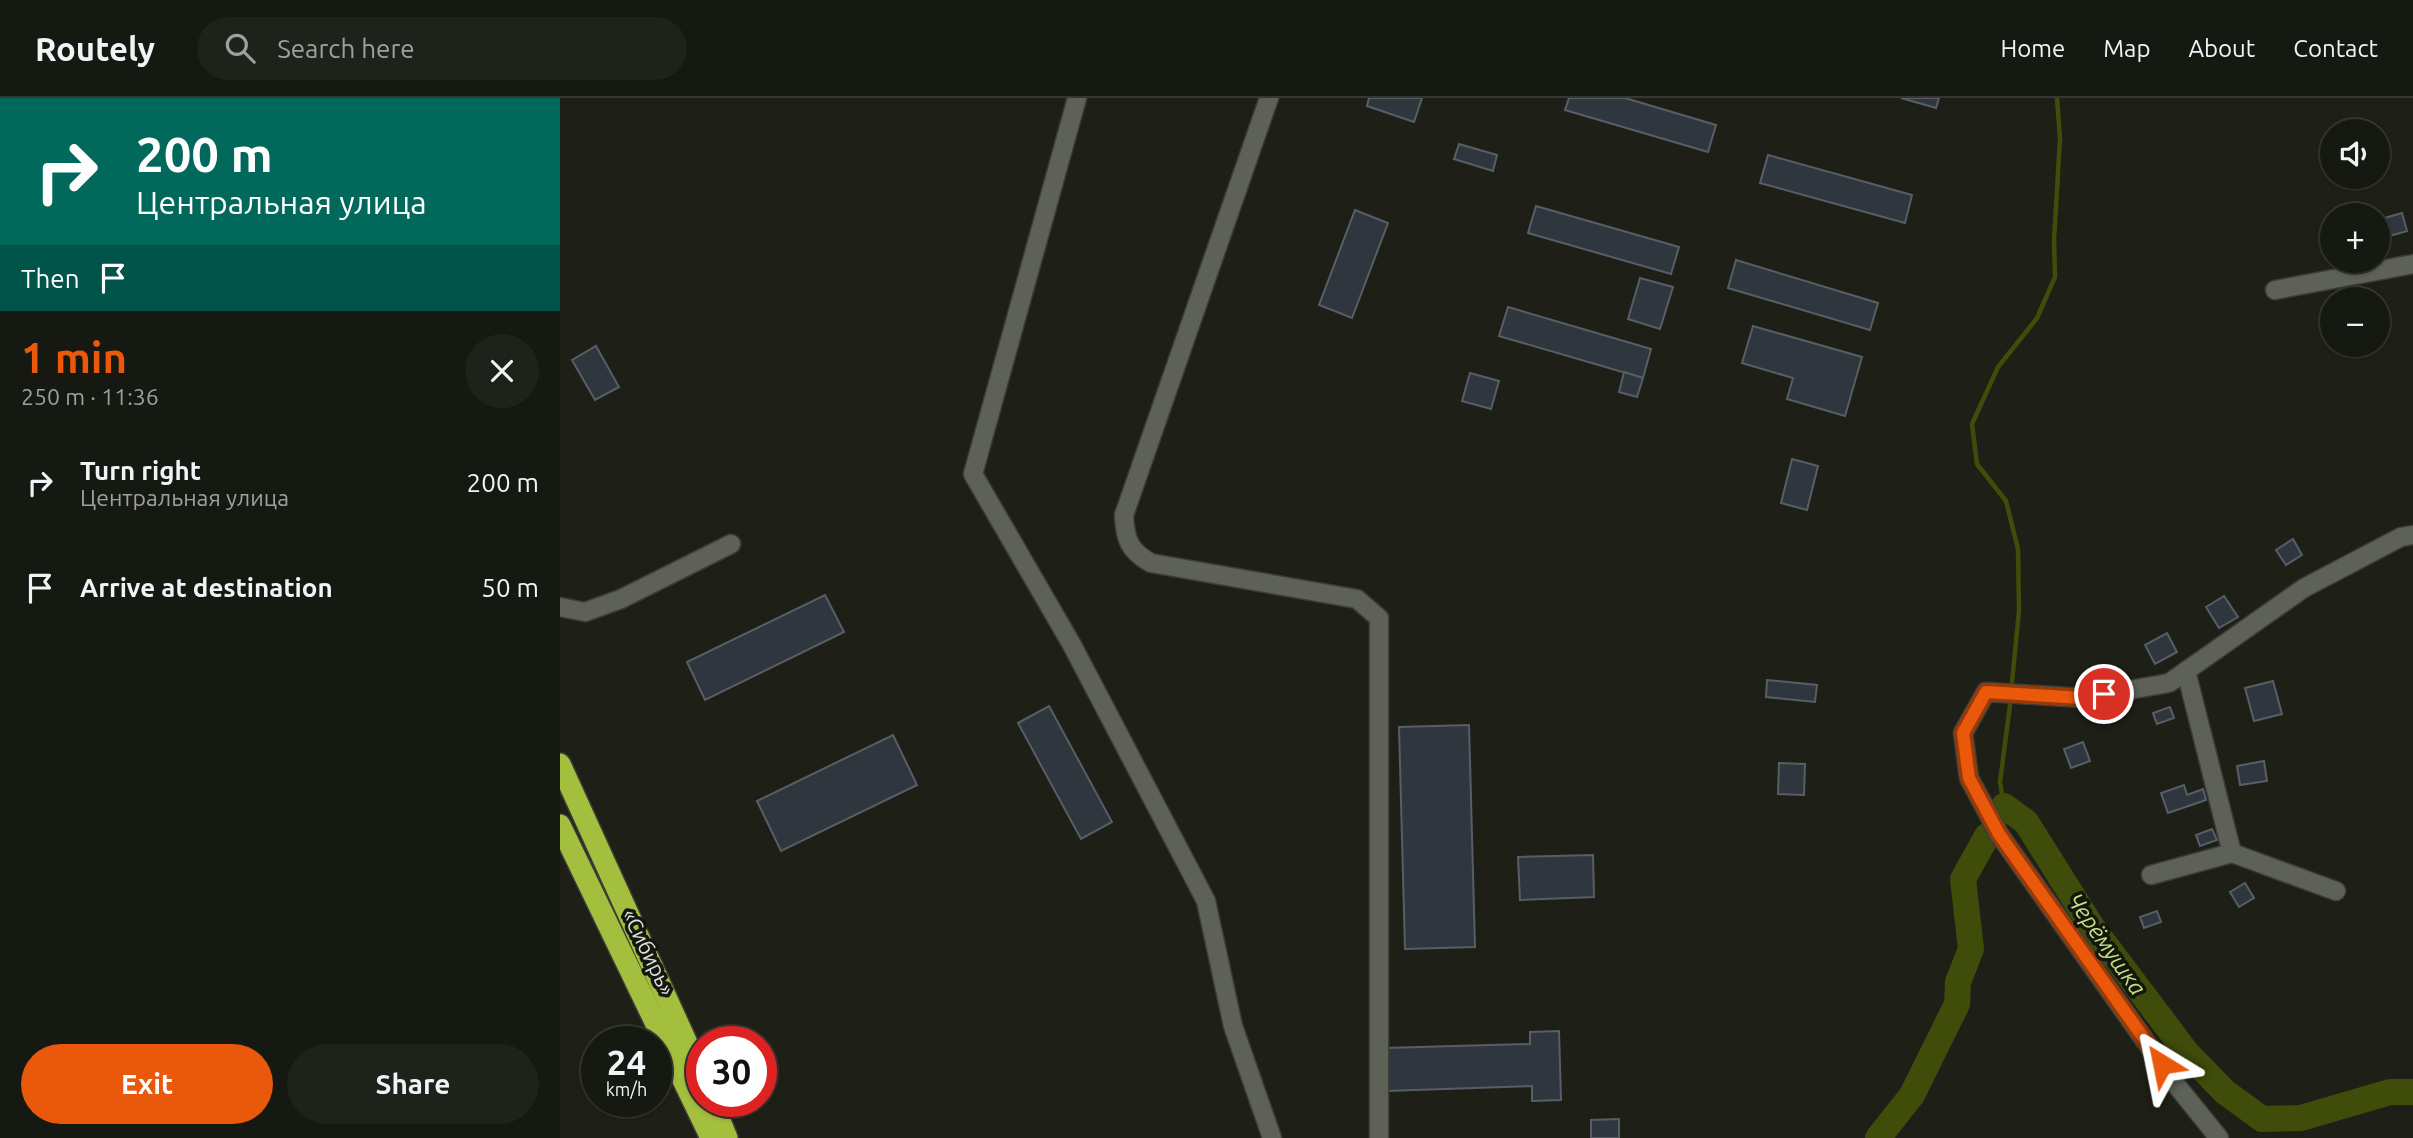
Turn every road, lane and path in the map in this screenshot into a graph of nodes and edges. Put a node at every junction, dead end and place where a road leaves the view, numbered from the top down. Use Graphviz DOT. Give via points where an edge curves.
graph roads {
  1 [pos="1077,98"];
  2 [pos="1269,98"];
  3 [pos="2413,264"];
  4 [pos="2276,290"];
  5 [pos="2413,535"];
  6 [pos="731,544"];
  7 [pos="560,607"];
  8 [pos="2186,671"];
  9 [pos="560,764"];
  10 [pos="560,825"];
  11 [pos="2232,853"];
  12 [pos="2151,875"];
  13 [pos="2336,891"];
  14 [pos="686,1041"];
  15 [pos="718,1117"];
  16 [pos="711,1138"];
  17 [pos="727,1138"];
  18 [pos="1272,1138"];
  19 [pos="1379,1138"];
  20 [pos="2219,1138"];
  1 -- 18 [label="street" via="973,474 1072,645 1206,901 1233,1026"];
  2 -- 19 [label="street" via="1125,515 1125,536 1135,554 1151,563 1357,599 1379,618"];
  3 -- 4 [label="street"];
  5 -- 8 [label="street" via="2304,588"];
  6 -- 7 [label="street" via="609,604 585,612"];
  8 -- 11 [label="street"];
  8 -- 20 [label="street" via="2169,684 2082,698 1986,692 1963,733 1969,778 1999,834 2177,1086"];
  9 -- 14 [label="highway, «Сибирь»"];
  10 -- 16 [label="highway, «Сибирь»"];
  11 -- 12 [label="street"];
  11 -- 13 [label="street"];
  15 -- 17 [label="highway"];
}
